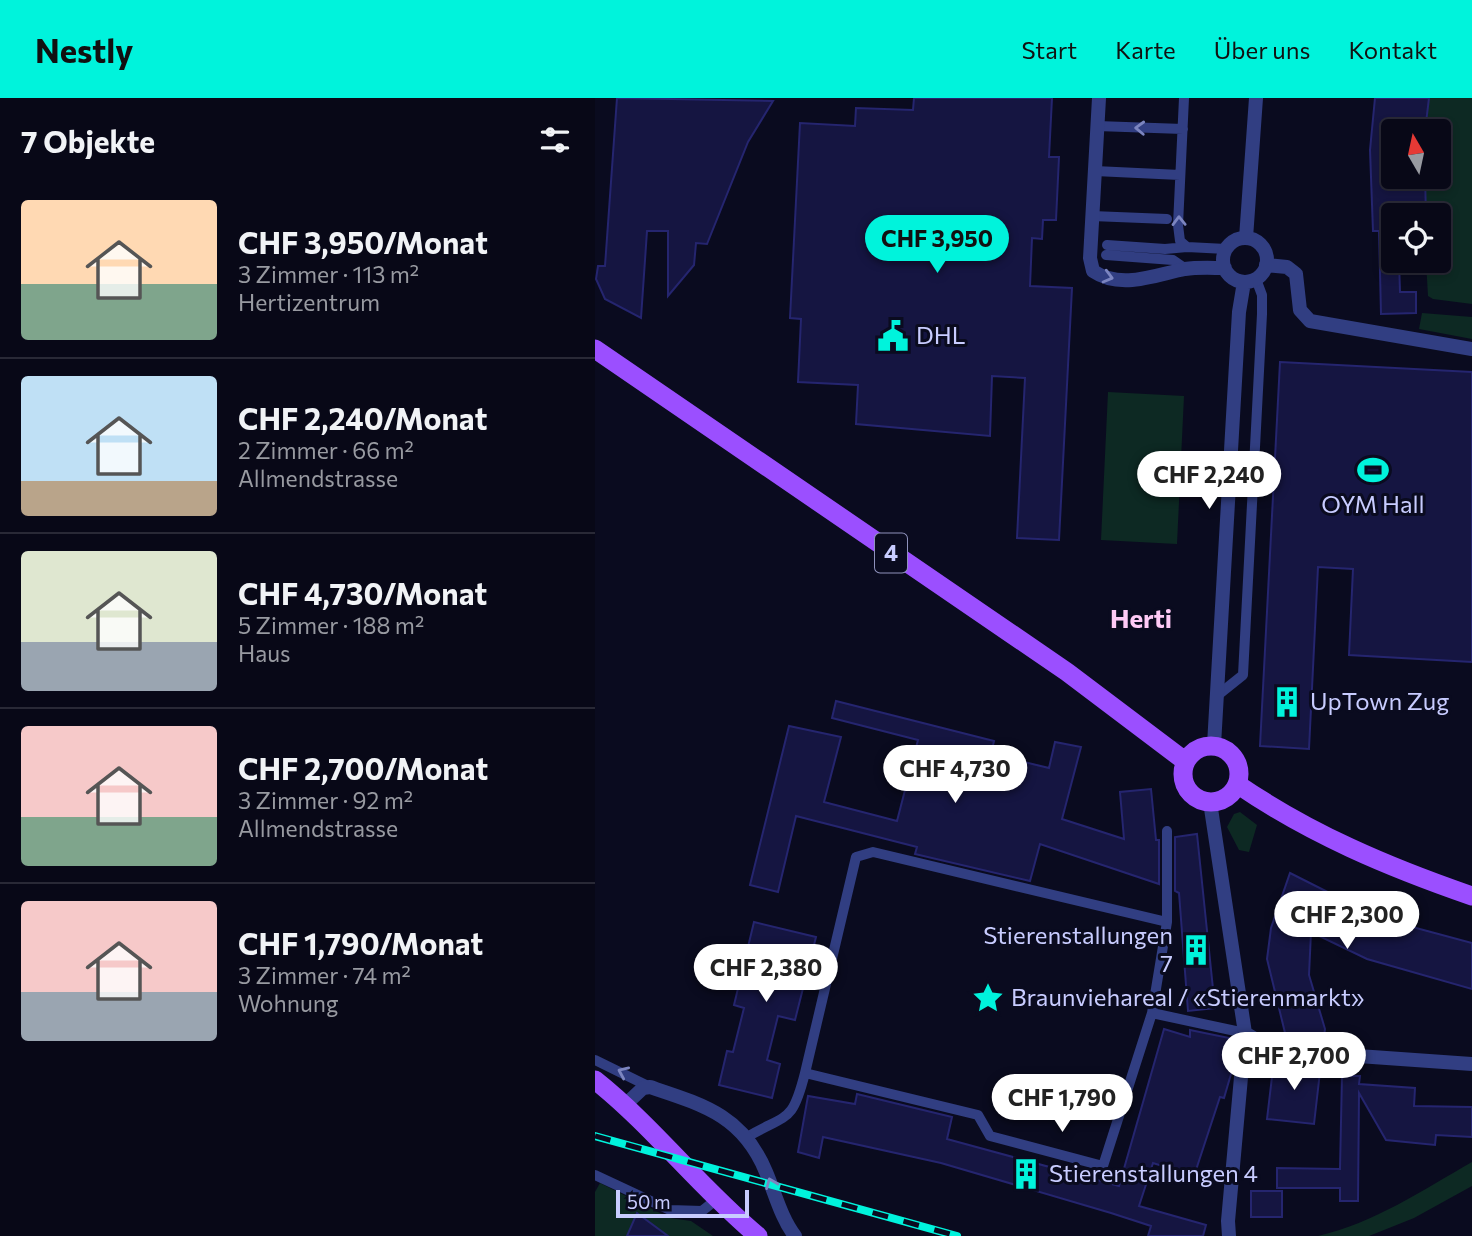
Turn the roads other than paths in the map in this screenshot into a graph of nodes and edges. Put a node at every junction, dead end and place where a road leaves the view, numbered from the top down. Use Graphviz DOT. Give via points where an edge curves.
graph roads {
  1 [pos="1098,98"];
  2 [pos="1184,98"];
  3 [pos="1256,98"];
  4 [pos="1097,126"];
  5 [pos="1182,129"];
  6 [pos="1095,171"];
  7 [pos="1180,175"];
  8 [pos="1092,216"];
  9 [pos="1167,219"];
  10 [pos="1246,238"];
  11 [pos="1187,247"];
  12 [pos="1226,249"];
  13 [pos="1266,265"];
  14 [pos="1224,268"];
  15 [pos="1186,269"];
  16 [pos="1250,280"];
  17 [pos="595,349"];
  18 [pos="1472,349"];
  19 [pos="1218,695"];
  20 [pos="1214,745"];
  21 [pos="1185,761"];
  22 [pos="1237,784"];
  23 [pos="1210,802"];
  24 [pos="1167,831"];
  25 [pos="1472,896"];
  26 [pos="1167,922"];
  27 [pos="1152,1013"];
  28 [pos="1245,1033"];
  29 [pos="595,1060"];
  30 [pos="1472,1064"];
  31 [pos="805,1073"];
  32 [pos="595,1080"];
  33 [pos="650,1087"];
  34 [pos="625,1105"];
  35 [pos="747,1137"];
  36 [pos="595,1175"];
  37 [pos="717,1199"];
  38 [pos="758,1236"];
  39 [pos="795,1236"];
  40 [pos="1229,1236"];
  1 -- 4 [label="street"];
  2 -- 5 [label="lane"];
  3 -- 10 [label="street"];
  5 -- 4 [label="lane, one-way"];
  4 -- 6 [label="street"];
  5 -- 7 [label="lane"];
  6 -- 7 [label="lane"];
  6 -- 8 [label="street"];
  11 -- 7 [label="lane, one-way" via="1180,240 1178,225"];
  8 -- 9 [label="lane"];
  8 -- 15 [label="street, one-way" via="1090,258 1093,271 1103,278 1153,278"];
  10 -- 12 [label="street"];
  10 -- 13 [label="street" via="1264,250"];
  11 -- 12 [label="lane"];
  11 -- 15 [label="lane" via="1107,250 1173,260"];
  12 -- 14 [label="street"];
  13 -- 16 [label="street"];
  13 -- 18 [label="street" via="1287,267 1296,274 1300,310 1310,321"];
  14 -- 15 [label="street"];
  14 -- 16 [label="street" via="1232,278"];
  16 -- 19 [label="street" via="1220,606"];
  16 -- 19 [label="lane" via="1262,295 1262,320 1243,675"];
  17 -- 21 [label="main road, 4" via="1067,672"];
  19 -- 20 [label="street"];
  20 -- 21 [label="main road" via="1197,748"];
  20 -- 22 [label="main road" via="1237,762"];
  21 -- 23 [label="main road" via="1184,785 1195,797"];
  22 -- 23 [label="main road" via="1223,799"];
  22 -- 25 [label="main road" via="1324,837"];
  23 -- 28 [label="street"];
  24 -- 26 [label="lane"];
  26 -- 27 [label="lane"];
  26 -- 31 [label="lane" via="873,852 856,857"];
  27 -- 28 [label="lane"];
  27 -- 31 [label="lane" via="1103,1166 991,1136 978,1115"];
  28 -- 30 [label="street" via="1272,1050"];
  28 -- 40 [label="street"];
  33 -- 29 [label="lane, one-way"];
  31 -- 35 [label="lane" via="793,1111"];
  32 -- 34 [label="main road"];
  33 -- 34 [label="street"];
  33 -- 35 [label="street" via="706,1107 727,1118"];
  34 -- 37 [label="main road"];
  39 -- 35 [label="street, one-way"];
  36 -- 37 [label="lane" via="670,1210 702,1211"];
  37 -- 38 [label="main road"];
}
